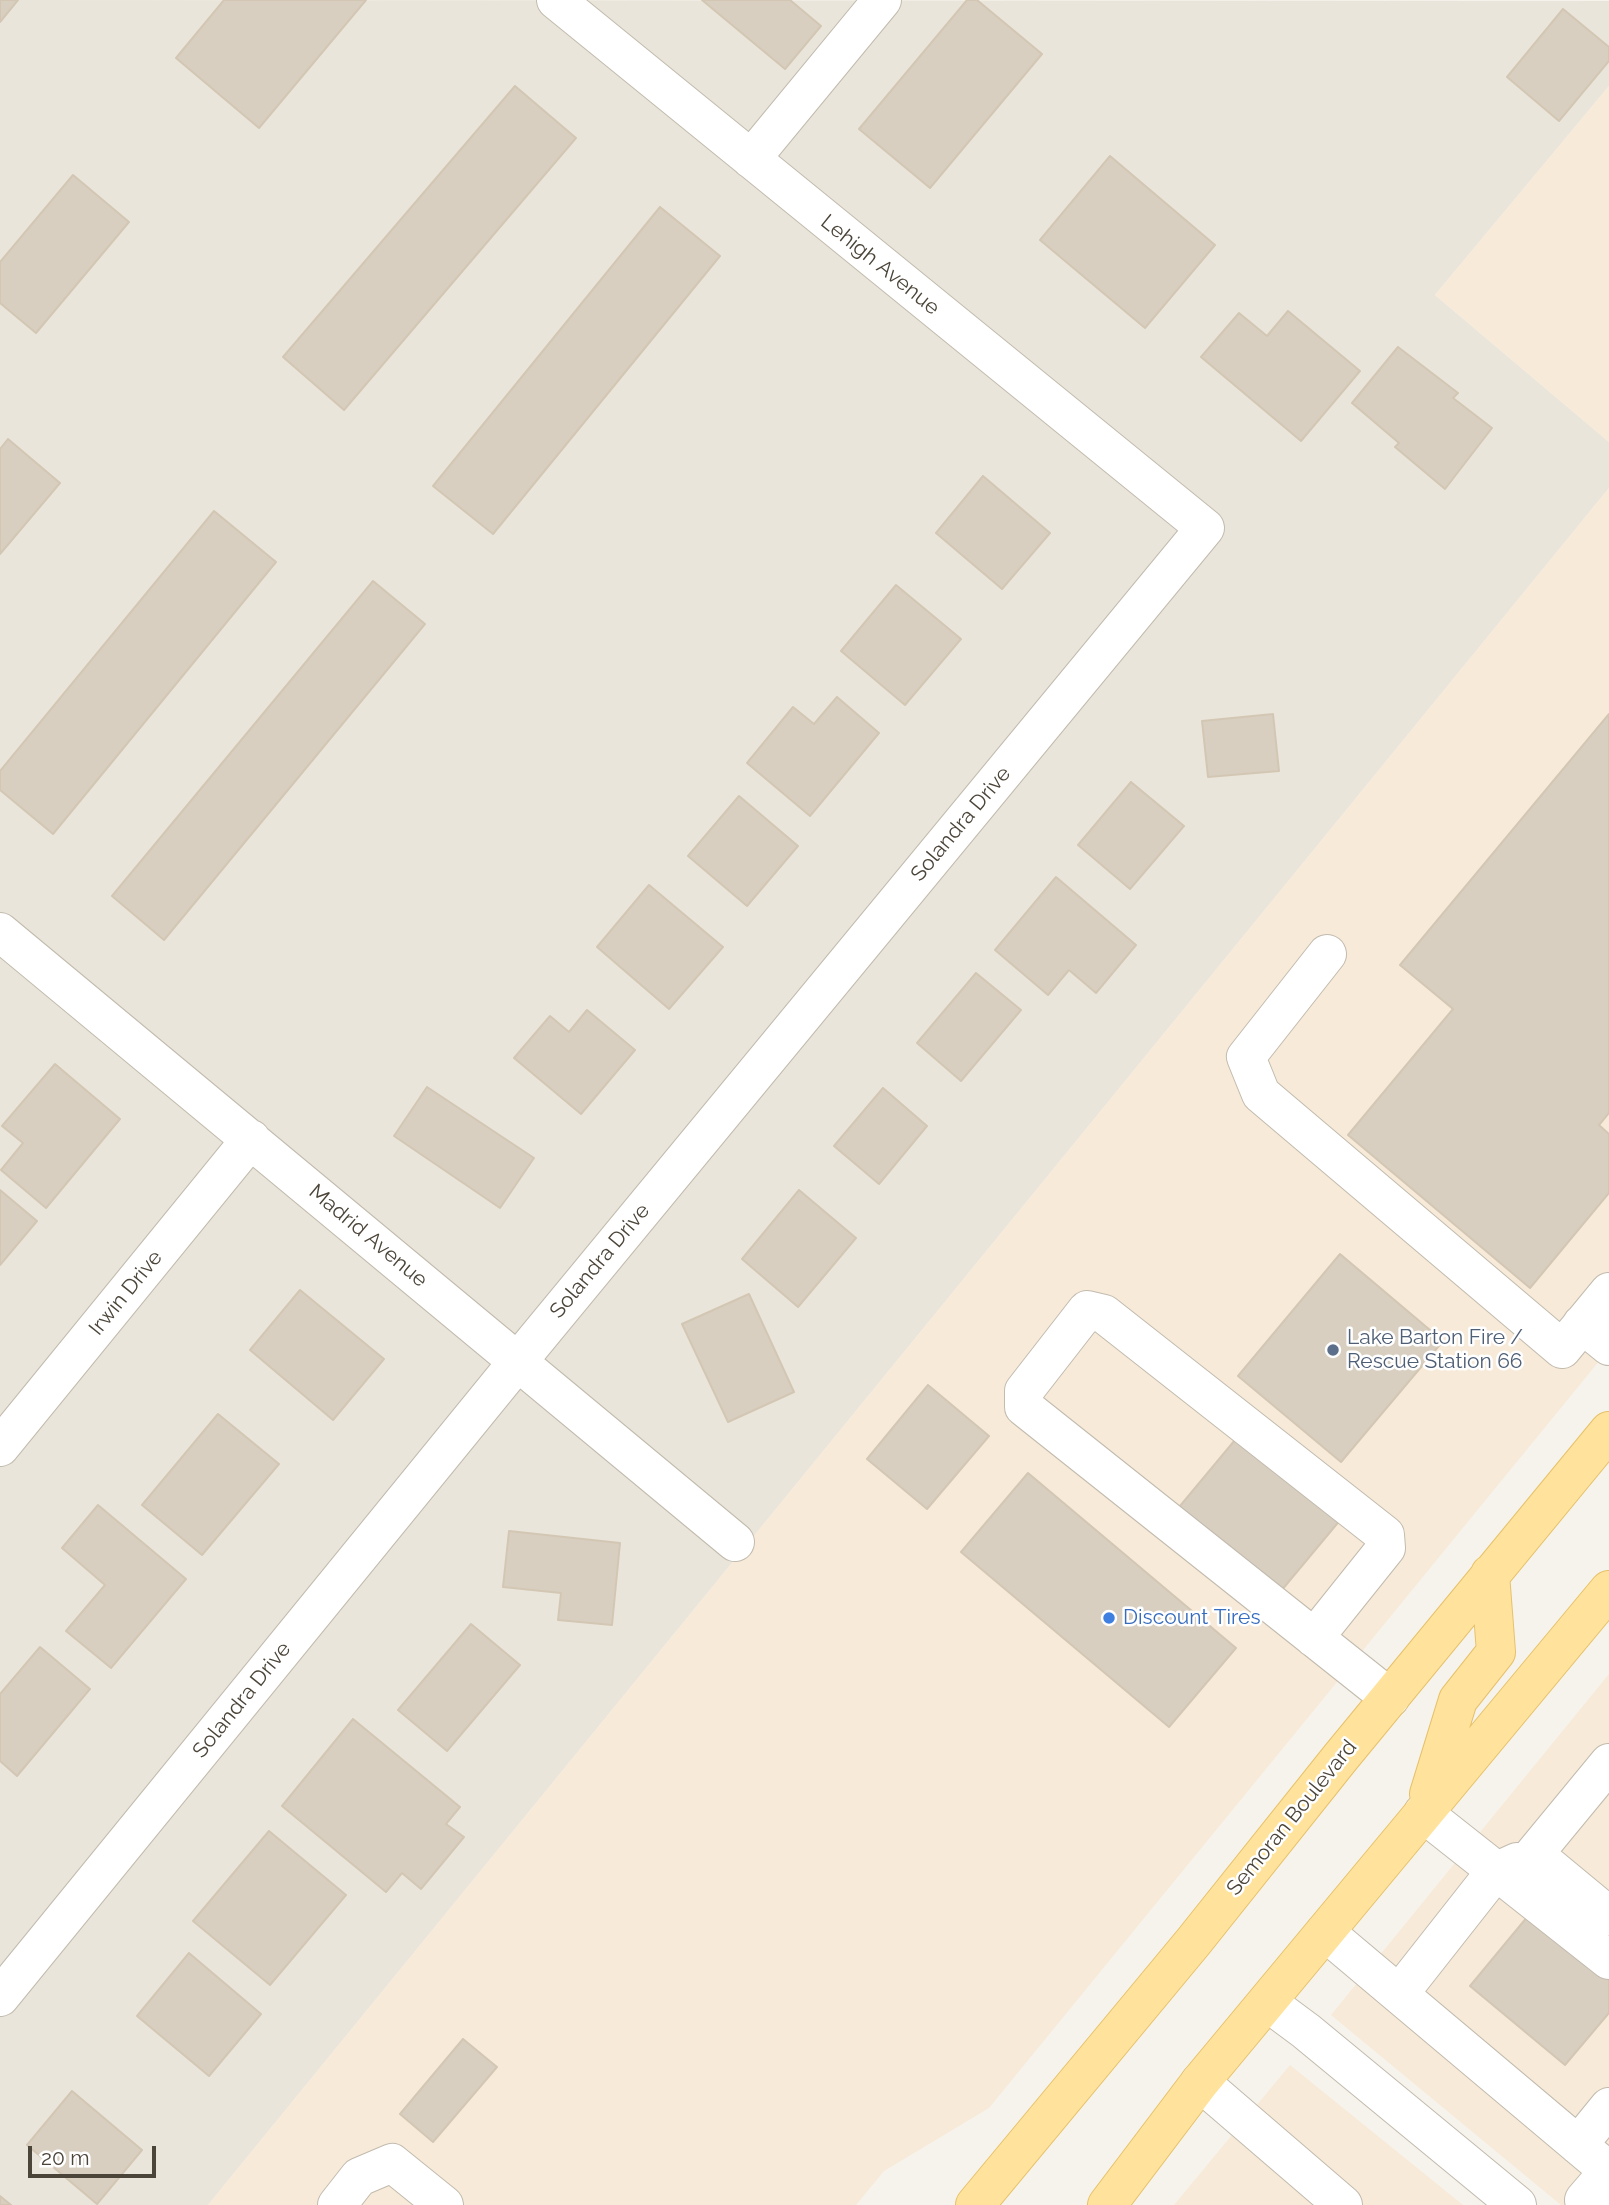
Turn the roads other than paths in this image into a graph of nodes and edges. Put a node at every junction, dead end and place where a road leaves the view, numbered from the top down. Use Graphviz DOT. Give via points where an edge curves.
graph roads {
  1 [pos="556,0"];
  2 [pos="882,0"];
  3 [pos="751,159"];
  4 [pos="1205,528"];
  5 [pos="0,932"];
  6 [pos="1327,954"];
  7 [pos="251,1139"];
  8 [pos="1609,1292"];
  9 [pos="1595,1335"];
  10 [pos="519,1360"];
  11 [pos="1609,1431"];
  12 [pos="0,1447"];
  13 [pos="735,1542"];
  14 [pos="1490,1574"];
  15 [pos="1609,1590"];
  16 [pos="1314,1638"];
  17 [pos="1390,1698"];
  18 [pos="1609,1763"];
  19 [pos="1423,1813"];
  20 [pos="1534,1854"];
  21 [pos="1494,1871"];
  22 [pos="1609,1916"];
  23 [pos="1325,1933"];
  24 [pos="1609,1960"];
  25 [pos="1399,1994"];
  26 [pos="0,1997"];
  27 [pos="1268,2002"];
  28 [pos="1200,2082"];
  29 [pos="1609,2107"];
  30 [pos="1578,2145"];
  31 [pos="1609,2171"];
  32 [pos="337,2205"];
  33 [pos="444,2205"];
  34 [pos="975,2205"];
  35 [pos="1107,2205"];
  36 [pos="1343,2205"];
  37 [pos="1517,2205"];
  38 [pos="1591,2205"];
  1 -- 3 [label="street, Lehigh Avenue"];
  2 -- 3 [label="street"];
  3 -- 4 [label="street, Lehigh Avenue"];
  4 -- 10 [label="street, Solandra Drive"];
  5 -- 7 [label="street, Madrid Avenue"];
  6 -- 9 [label="street" via="1247,1057 1261,1094 1562,1349"];
  7 -- 10 [label="street, Madrid Avenue"];
  7 -- 12 [label="street, Irwin Drive"];
  8 -- 9 [label="street"];
  10 -- 13 [label="street, Madrid Avenue"];
  10 -- 26 [label="street, Solandra Drive"];
  11 -- 14 [label="main road, Semoran Boulevard"];
  14 -- 17 [label="main road, Semoran Boulevard"];
  14 -- 19 [label="main road" via="1496,1652 1458,1700"];
  15 -- 19 [label="main road"];
  16 -- 16 [label="street" via="1024,1407 1024,1391 1087,1310 1104,1314 1385,1535 1386,1548"];
  16 -- 17 [label="street"];
  17 -- 34 [label="main road, Semoran Boulevard"];
  18 -- 20 [label="street"];
  19 -- 21 [label="street"];
  19 -- 23 [label="main road"];
  20 -- 21 [label="street"];
  20 -- 22 [label="street"];
  21 -- 24 [label="street"];
  21 -- 25 [label="street"];
  23 -- 25 [label="street"];
  23 -- 27 [label="main road"];
  25 -- 30 [label="street"];
  27 -- 28 [label="main road"];
  27 -- 37 [label="street"];
  28 -- 35 [label="main road"];
  28 -- 36 [label="street"];
  29 -- 30 [label="street"];
  30 -- 31 [label="street"];
  31 -- 38 [label="street" via="1584,2200"];
  32 -- 33 [label="street" via="359,2177 392,2163"];
}
